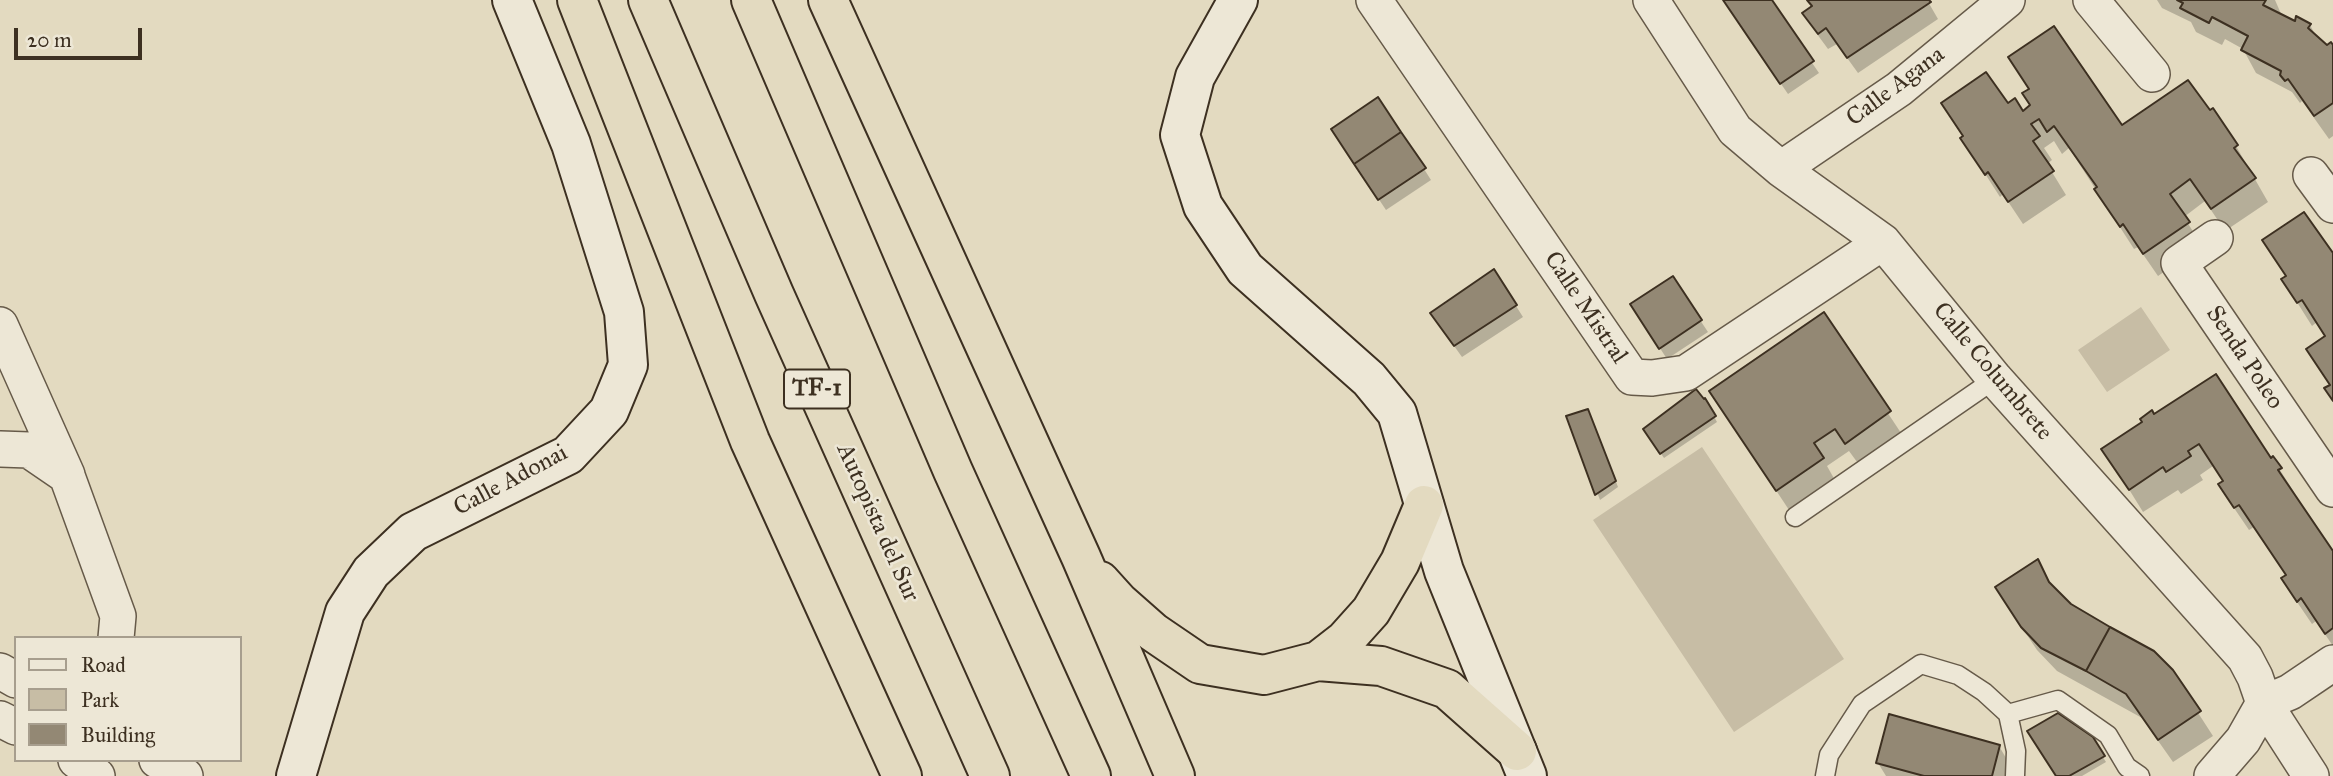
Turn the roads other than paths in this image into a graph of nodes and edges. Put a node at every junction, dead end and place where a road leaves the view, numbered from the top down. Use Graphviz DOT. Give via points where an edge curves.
graph roads {
  1 [pos="512,0"];
  2 [pos="577,0"];
  3 [pos="648,0"];
  4 [pos="751,0"];
  5 [pos="828,0"];
  6 [pos="1238,0"];
  7 [pos="1374,0"];
  8 [pos="1651,0"];
  9 [pos="2007,0"];
  10 [pos="2091,0"];
  11 [pos="2152,74"];
  12 [pos="1781,169"];
  13 [pos="2311,175"];
  14 [pos="2333,205"];
  15 [pos="2215,238"];
  16 [pos="1883,242"];
  17 [pos="2,342"];
  18 [pos="1995,379"];
  19 [pos="0,449"];
  20 [pos="67,477"];
  21 [pos="2333,489"];
  22 [pos="1424,505"];
  23 [pos="1795,517"];
  24 [pos="1081,558"];
  25 [pos="116,636"];
  26 [pos="1318,661"];
  27 [pos="2333,663"];
  28 [pos="2264,703"];
  29 [pos="2008,714"];
  30 [pos="2244,740"];
  31 [pos="79,762"];
  32 [pos="160,762"];
  33 [pos="1522,764"];
  34 [pos="97,776"];
  35 [pos="185,776"];
  36 [pos="296,776"];
  37 [pos="902,776"];
  38 [pos="990,776"];
  39 [pos="1091,776"];
  40 [pos="1175,776"];
  41 [pos="1825,776"];
  42 [pos="2015,776"];
  43 [pos="2140,776"];
  44 [pos="2212,776"];
  45 [pos="2303,776"];
  46 [pos="2312,776"];
  1 -- 36 [label="street, Calle Adonai" via="571,144 624,312 628,365 609,411 568,455 413,533 371,572 345,612"];
  2 -- 37 [label="highway" via="750,441"];
  3 -- 38 [label="highway, Autopista del Sur / TF-1"];
  4 -- 39 [label="highway"];
  5 -- 24 [label="highway"];
  6 -- 22 [label="street" via="1195,77 1180,135 1203,206 1245,270 1369,379 1397,413"];
  7 -- 16 [label="street, Calle Mistral" via="1632,377 1686,373"];
  8 -- 12 [label="street, Calle Columbrete" via="1735,130"];
  9 -- 12 [label="street, Calle Agana" via="1899,89"];
  10 -- 11 [label="street"];
  12 -- 16 [label="street, Calle Columbrete"];
  13 -- 14 [label="street"];
  15 -- 21 [label="street, Senda Poleo" via="2179,263"];
  16 -- 18 [label="street, Calle Columbrete"];
  17 -- 20 [label="street"];
  18 -- 23 [label="lane"];
  18 -- 28 [label="street, Calle Columbrete" via="2245,658"];
  19 -- 20 [label="street" via="29,450"];
  20 -- 25 [label="street" via="118,617"];
  22 -- 26 [label="highway" via="1400,562 1371,611"];
  22 -- 33 [label="street" via="1444,571"];
  24 -- 26 [label="highway" via="1127,610 1200,664 1264,675"];
  24 -- 40 [label="highway"];
  26 -- 33 [label="highway" via="1381,666 1447,689"];
  27 -- 28 [label="street" via="2290,692"];
  28 -- 30 [label="street"];
  28 -- 46 [label="street, Calle Columbrete"];
  29 -- 41 [label="lane" via="1958,675 1922,664 1862,704 1829,755"];
  29 -- 42 [label="lane" via="2016,751"];
  29 -- 43 [label="lane" via="2058,700 2108,735 2127,767"];
  30 -- 44 [label="street"];
  30 -- 45 [label="street" via="2268,749"];
  31 -- 34 [label="street"];
  32 -- 35 [label="street"];
}
